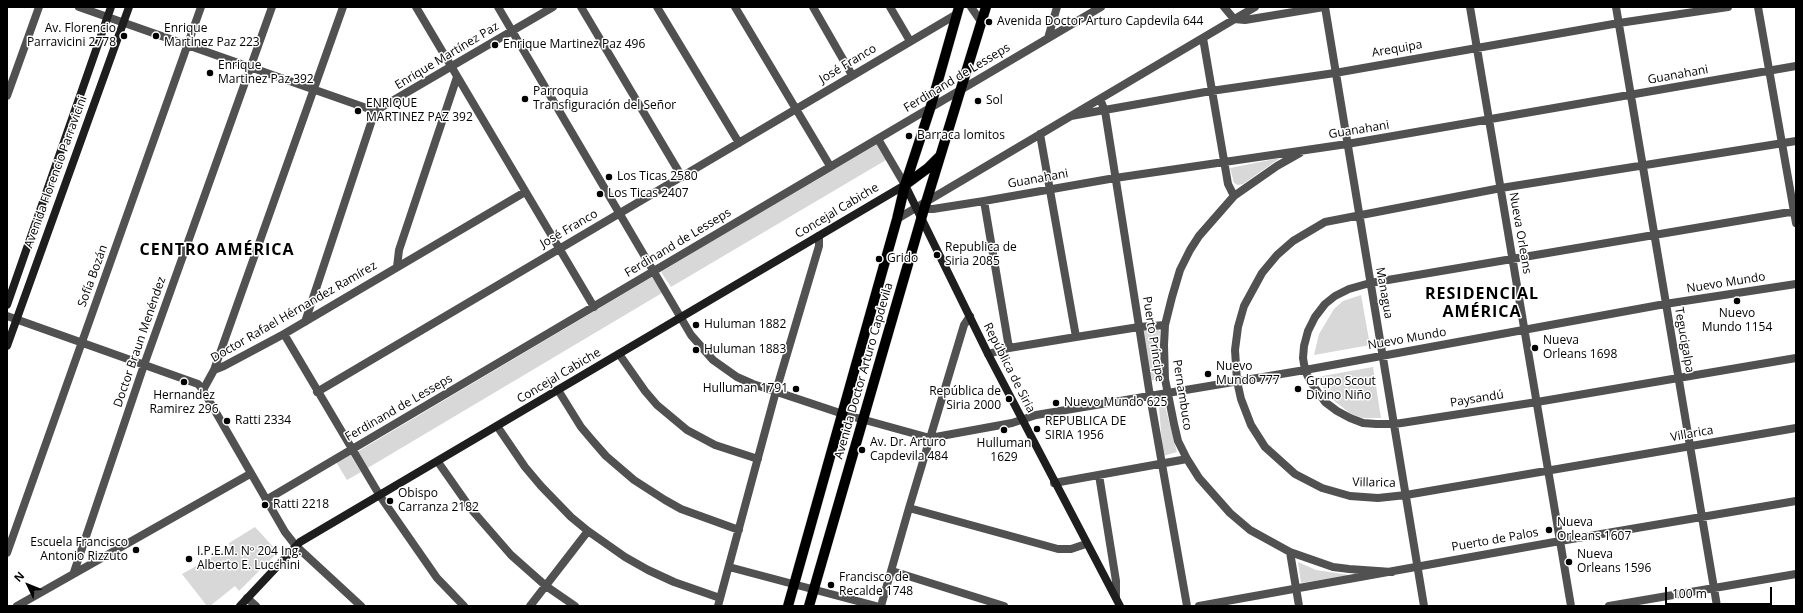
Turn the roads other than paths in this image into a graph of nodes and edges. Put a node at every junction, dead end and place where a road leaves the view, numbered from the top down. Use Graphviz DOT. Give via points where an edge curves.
graph roads {
  1 [pos="39,7"];
  2 [pos="79,7"];
  3 [pos="111,7"];
  4 [pos="129,7"];
  5 [pos="201,7"];
  6 [pos="272,7"];
  7 [pos="343,7"];
  8 [pos="498,7"];
  9 [pos="553,7"];
  10 [pos="581,7"];
  11 [pos="657,7"];
  12 [pos="736,7"];
  13 [pos="812,7"];
  14 [pos="890,7"];
  15 [pos="971,7"];
  16 [pos="986,7"];
  17 [pos="1057,7"];
  18 [pos="1101,7"];
  19 [pos="1224,7"];
  20 [pos="1255,7"];
  21 [pos="1324,7"];
  22 [pos="1470,7"];
  23 [pos="1616,7"];
  24 [pos="1728,7"];
  25 [pos="1758,7"];
  26 [pos="419,8"];
  27 [pos="958,10"];
  28 [pos="108,16"];
  29 [pos="1234,19"];
  30 [pos="124,22"];
  31 [pos="982,23"];
  32 [pos="1619,23"];
  33 [pos="512,31"];
  34 [pos="1048,38"];
  35 [pos="1204,38"];
  36 [pos="910,41"];
  37 [pos="187,45"];
  38 [pos="1477,47"];
  39 [pos="1796,66"];
  40 [pos="452,67"];
  41 [pos="250,68"];
  42 [pos="1769,70"];
  43 [pos="1335,73"];
  44 [pos="852,75"];
  45 [pos="457,77"];
  46 [pos="313,89"];
  47 [pos="961,90"];
  48 [pos="1211,91"];
  49 [pos="1630,95"];
  50 [pos="7,96"];
  51 [pos="1100,99"];
  52 [pos="796,109"];
  53 [pos="930,109"];
  54 [pos="375,110"];
  55 [pos="1105,111"];
  56 [pos="1071,116"];
  57 [pos="1489,120"];
  58 [pos="1040,134"];
  59 [pos="878,139"];
  60 [pos="1796,141"];
  61 [pos="738,143"];
  62 [pos="1347,144"];
  63 [pos="1783,144"];
  64 [pos="1309,150"];
  65 [pos="942,154"];
  66 [pos="1224,161"];
  67 [pos="1642,165"];
  68 [pos="830,166"];
  69 [pos="682,177"];
  70 [pos="1115,178"];
  71 [pos="905,185"];
  72 [pos="1500,188"];
  73 [pos="1050,189"];
  74 [pos="525,192"];
  75 [pos="1234,196"];
  76 [pos="984,201"];
  77 [pos="922,209"];
  78 [pos="1795,211"];
  79 [pos="620,214"];
  80 [pos="1360,214"];
  81 [pos="897,218"];
  82 [pos="1796,223"];
  83 [pos="1654,234"];
  84 [pos="819,236"];
  85 [pos="559,249"];
  86 [pos="1512,258"];
  87 [pos="397,267"];
  88 [pos="655,271"];
  89 [pos="1370,283"];
  90 [pos="1796,284"];
  91 [pos="1665,304"];
  92 [pos="7,305"];
  93 [pos="594,307"];
  94 [pos="7,316"];
  95 [pos="970,316"];
  96 [pos="681,317"];
  97 [pos="16,320"];
  98 [pos="305,322"];
  99 [pos="1165,325"];
  100 [pos="1139,327"];
  101 [pos="1524,331"];
  102 [pos="284,334"];
  103 [pos="1076,337"];
  104 [pos="82,343"];
  105 [pos="7,346"];
  106 [pos="1009,348"];
  107 [pos="619,354"];
  108 [pos="988,354"];
  109 [pos="1383,355"];
  110 [pos="1796,358"];
  111 [pos="144,366"];
  112 [pos="214,370"];
  113 [pos="1305,370"];
  114 [pos="1678,378"];
  115 [pos="1237,381"];
  116 [pos="203,390"];
  117 [pos="558,390"];
  118 [pos="776,391"];
  119 [pos="317,392"];
  120 [pos="1167,393"];
  121 [pos="1150,396"];
  122 [pos="1537,402"];
  123 [pos="843,414"];
  124 [pos="863,419"];
  125 [pos="1022,420"];
  126 [pos="1394,424"];
  127 [pos="497,426"];
  128 [pos="1796,428"];
  129 [pos="930,438"];
  130 [pos="1690,447"];
  131 [pos="352,450"];
  132 [pos="758,459"];
  133 [pos="1186,459"];
  134 [pos="438,462"];
  135 [pos="1162,464"];
  136 [pos="1548,470"];
  137 [pos="250,474"];
  138 [pos="1099,474"];
  139 [pos="1054,483"];
  140 [pos="1406,495"];
  141 [pos="380,496"];
  142 [pos="266,500"];
  143 [pos="1796,501"];
  144 [pos="909,508"];
  145 [pos="1702,517"];
  146 [pos="739,530"];
  147 [pos="588,531"];
  148 [pos="1560,541"];
  149 [pos="1086,544"];
  150 [pos="296,546"];
  151 [pos="1290,552"];
  152 [pos="7,553"];
  153 [pos="729,566"];
  154 [pos="1418,566"];
  155 [pos="892,571"];
  156 [pos="74,572"];
  157 [pos="1392,572"];
  158 [pos="1796,574"];
  159 [pos="794,584"];
  160 [pos="546,586"];
  161 [pos="1714,588"];
  162 [pos="814,589"];
  163 [pos="1297,589"];
  164 [pos="1116,597"];
  165 [pos="247,598"];
  166 [pos="719,602"];
  167 [pos="16,606"];
  168 [pos="240,606"];
  169 [pos="256,606"];
  170 [pos="360,606"];
  171 [pos="464,606"];
  172 [pos="530,606"];
  173 [pos="575,606"];
  174 [pos="788,606"];
  175 [pos="809,606"];
  176 [pos="876,606"];
  177 [pos="882,606"];
  178 [pos="1004,606"];
  179 [pos="1120,606"];
  180 [pos="1187,606"];
  181 [pos="1199,606"];
  182 [pos="1300,606"];
  183 [pos="1424,606"];
  184 [pos="1571,606"];
  185 [pos="1609,606"];
  186 [pos="1717,606"];
  1 -- 50 [label="street"];
  2 -- 28 [label="street"];
  3 -- 28 [label="main road, Avenida Florencio Parravicini"];
  4 -- 30 [label="main road, Avenida Florencio Parravicini"];
  5 -- 37 [label="street, Sofía Bozán"];
  6 -- 41 [label="street, Doctor Braun Menéndez"];
  7 -- 46 [label="street"];
  8 -- 33 [label="street"];
  9 -- 33 [label="street, Enrique Martínez Paz"];
  10 -- 69 [label="street"];
  11 -- 61 [label="street"];
  12 -- 52 [label="street"];
  13 -- 44 [label="street"];
  14 -- 36 [label="street"];
  15 -- 31 [label="street"];
  16 -- 31 [label="main road, Avenida Doctor Arturo Capdevila"];
  17 -- 34 [label="street"];
  18 -- 34 [label="street, Ferdinand de Lesseps"];
  19 -- 29 [label="street"];
  20 -- 29 [label="street"];
  21 -- 29 [label="street" via="1245,20"];
  21 -- 43 [label="street, Managua"];
  22 -- 38 [label="street, Nueva Orleans"];
  23 -- 32 [label="street, Tegucigalpa"];
  24 -- 32 [label="street, Arequipa"];
  25 -- 42 [label="street"];
  26 -- 40 [label="street"];
  27 -- 36 [label="street, José Franco"];
  27 -- 53 [label="main road, Avenida Doctor Arturo Capdevila"];
  28 -- 30 [label="street"];
  28 -- 92 [label="main road, Avenida Florencio Parravicini"];
  29 -- 35 [label="street"];
  30 -- 37 [label="street"];
  30 -- 97 [label="main road, Avenida Florencio Parravicini"];
  31 -- 47 [label="main road, Avenida Doctor Arturo Capdevila"];
  32 -- 38 [label="street, Arequipa"];
  32 -- 49 [label="street, Tegucigalpa"];
  33 -- 40 [label="street, Enrique Martínez Paz"];
  33 -- 79 [label="street"];
  34 -- 47 [label="street, Ferdinand de Lesseps"];
  35 -- 48 [label="street"];
  35 -- 51 [label="street"];
  36 -- 44 [label="street, José Franco"];
  37 -- 41 [label="street"];
  37 -- 104 [label="street, Sofía Bozán"];
  38 -- 43 [label="street, Arequipa"];
  38 -- 57 [label="street, Nueva Orleans"];
  39 -- 42 [label="street, Guanahani"];
  40 -- 45 [label="street"];
  40 -- 54 [label="street, Enrique Martínez Paz"];
  41 -- 46 [label="street"];
  41 -- 111 [label="street, Doctor Braun Menéndez"];
  42 -- 49 [label="street, Guanahani"];
  42 -- 63 [label="street"];
  43 -- 48 [label="street, Arequipa"];
  43 -- 62 [label="street, Managua"];
  44 -- 52 [label="street, José Franco"];
  45 -- 74 [label="street"];
  45 -- 87 [label="street" via="400,250"];
  46 -- 54 [label="street"];
  46 -- 112 [label="street"];
  47 -- 53 [label="street, Ferdinand de Lesseps"];
  47 -- 65 [label="main road, Avenida Doctor Arturo Capdevila"];
  48 -- 55 [label="street, Arequipa"];
  48 -- 66 [label="street"];
  49 -- 57 [label="street, Guanahani"];
  49 -- 67 [label="street, Tegucigalpa"];
  51 -- 55 [label="street, Puerto Príncipe"];
  51 -- 56 [label="street"];
  52 -- 61 [label="street, José Franco"];
  52 -- 68 [label="street"];
  53 -- 59 [label="street, Ferdinand de Lesseps"];
  53 -- 71 [label="main road, Avenida Doctor Arturo Capdevila"];
  54 -- 98 [label="street"];
  55 -- 56 [label="street, Arequipa"];
  55 -- 70 [label="street, Puerto Príncipe"];
  56 -- 58 [label="street"];
  57 -- 62 [label="street, Guanahani"];
  57 -- 72 [label="street, Nueva Orleans"];
  58 -- 73 [label="street"];
  58 -- 77 [label="street"];
  59 -- 68 [label="street, Ferdinand de Lesseps"];
  59 -- 71 [label="street, República de Siria"];
  60 -- 63 [label="street, Villarica"];
  61 -- 69 [label="street, José Franco"];
  62 -- 64 [label="street, Guanahani"];
  62 -- 80 [label="street, Managua"];
  63 -- 67 [label="street, Villarica"];
  63 -- 78 [label="street"];
  64 -- 66 [label="street, Guanahani"];
  64 -- 75 [label="street, Pernambuco" via="1276,166"];
  65 -- 71 [label="main road"];
  65 -- 77 [label="main road, Avenida Doctor Arturo Capdevila"];
  66 -- 70 [label="street, Guanahani"];
  66 -- 75 [label="street" via="1229,189"];
  67 -- 72 [label="street, Villarica"];
  67 -- 83 [label="street, Tegucigalpa"];
  68 -- 88 [label="street, Ferdinand de Lesseps"];
  69 -- 79 [label="street, José Franco"];
  70 -- 73 [label="street, Guanahani"];
  70 -- 100 [label="street, Puerto Príncipe"];
  71 -- 77 [label="main road, República de Siria"];
  71 -- 81 [label="main road, Avenida Doctor Arturo Capdevila"];
  71 -- 84 [label="main road, Concejal Cabiche"];
  72 -- 80 [label="street, Villarica"];
  72 -- 86 [label="street, Nueva Orleans"];
  73 -- 76 [label="street, Guanahani"];
  73 -- 103 [label="street"];
  74 -- 85 [label="street"];
  74 -- 87 [label="street, Doctor Rafael Hérnandez Ramírez"];
  75 -- 99 [label="street, Pernambuco" via="1190,250 1180,270"];
  76 -- 77 [label="street, Guanahani"];
  76 -- 106 [label="street"];
  77 -- 81 [label="street"];
  77 -- 95 [label="main road, República de Siria"];
  77 -- 124 [label="main road, Avenida Doctor Arturo Capdevila"];
  78 -- 82 [label="street"];
  78 -- 83 [label="street, Paysandú"];
  79 -- 85 [label="street, José Franco"];
  79 -- 88 [label="street"];
  80 -- 89 [label="street, Managua"];
  80 -- 115 [label="street, Villarica" via="1325,222 1313,228 1277,254 1262,273 1244,306 1238,327 1235,350"];
  81 -- 123 [label="main road, Avenida Doctor Arturo Capdevila"];
  83 -- 86 [label="street, Paysandú"];
  83 -- 91 [label="street, Tegucigalpa"];
  84 -- 96 [label="main road, Concejal Cabiche"];
  84 -- 118 [label="street" via="819,246"];
  85 -- 93 [label="street"];
  85 -- 119 [label="street, José Franco"];
  86 -- 89 [label="street, Paysandú"];
  86 -- 101 [label="street, Nueva Orleans"];
  87 -- 98 [label="street, Doctor Rafael Hérnandez Ramírez"];
  88 -- 93 [label="street, Ferdinand de Lesseps"];
  88 -- 96 [label="street"];
  89 -- 109 [label="street, Managua"];
  89 -- 113 [label="street, Paysandú" via="1335,296 1315,317 1305,341"];
  90 -- 91 [label="street, Nuevo Mundo"];
  91 -- 101 [label="street, Nuevo Mundo"];
  91 -- 114 [label="street, Tegucigalpa"];
  93 -- 131 [label="street, Ferdinand de Lesseps"];
  94 -- 97 [label="street"];
  95 -- 108 [label="main road, República de Siria"];
  95 -- 129 [label="street" via="964,325"];
  96 -- 107 [label="main road, Concejal Cabiche"];
  96 -- 118 [label="street" via="699,345 713,360 737,377"];
  97 -- 104 [label="street"];
  97 -- 105 [label="main road, Avenida Florencio Parravicini"];
  98 -- 102 [label="street, Doctor Rafael Hérnandez Ramírez"];
  99 -- 100 [label="street"];
  99 -- 120 [label="street, Pernambuco"];
  100 -- 103 [label="street"];
  100 -- 121 [label="street, Puerto Príncipe"];
  101 -- 109 [label="street, Nuevo Mundo"];
  101 -- 122 [label="street, Nueva Orleans"];
  102 -- 112 [label="street, Doctor Rafael Hérnandez Ramírez"];
  102 -- 119 [label="street"];
  103 -- 106 [label="street"];
  104 -- 111 [label="street"];
  104 -- 152 [label="street, Sofía Bozán"];
  106 -- 108 [label="street"];
  107 -- 117 [label="main road, Concejal Cabiche"];
  107 -- 132 [label="street" via="645,391 677,423 703,440"];
  108 -- 125 [label="main road, República de Siria"];
  109 -- 113 [label="street, Nuevo Mundo"];
  109 -- 126 [label="street, Managua"];
  110 -- 114 [label="street, Paysandú"];
  111 -- 116 [label="street" via="194,382"];
  111 -- 156 [label="street, Doctor Braun Menéndez"];
  112 -- 116 [label="street, Doctor Rafael Hérnandez Ramírez"];
  113 -- 115 [label="street, Nuevo Mundo"];
  113 -- 126 [label="street, Paysandú" via="1317,392 1337,411 1363,423"];
  114 -- 122 [label="street, Paysandú"];
  114 -- 130 [label="street, Tegucigalpa"];
  115 -- 120 [label="street, Nuevo Mundo"];
  115 -- 140 [label="street, Villarica" via="1246,412 1257,435 1274,456 1295,474 1322,488 1350,496 1378,498"];
  116 -- 137 [label="street"];
  117 -- 127 [label="main road, Concejal Cabiche"];
  117 -- 146 [label="street" via="581,427 606,456 634,480 681,509"];
  118 -- 123 [label="street"];
  118 -- 132 [label="street"];
  119 -- 131 [label="street"];
  120 -- 121 [label="street, Nuevo Mundo"];
  120 -- 133 [label="street, Pernambuco" via="1178,442"];
  121 -- 125 [label="street, Nuevo Mundo" via="1036,415"];
  121 -- 135 [label="street, Puerto Príncipe"];
  122 -- 126 [label="street, Paysandú"];
  122 -- 136 [label="street, Nueva Orleans"];
  123 -- 124 [label="street"];
  123 -- 159 [label="main road, Avenida Doctor Arturo Capdevila"];
  124 -- 129 [label="street"];
  124 -- 162 [label="main road, Avenida Doctor Arturo Capdevila"];
  125 -- 129 [label="street, Nuevo Mundo"];
  125 -- 139 [label="main road, República de Siria"];
  126 -- 140 [label="street, Managua"];
  127 -- 134 [label="main road, Concejal Cabiche"];
  127 -- 147 [label="street" via="541,486"];
  128 -- 130 [label="street, Villarica"];
  129 -- 144 [label="street"];
  130 -- 136 [label="street, Villarica"];
  130 -- 145 [label="street, Tegucigalpa"];
  131 -- 141 [label="street"];
  131 -- 142 [label="street, Ferdinand de Lesseps"];
  132 -- 146 [label="street"];
  133 -- 135 [label="street"];
  133 -- 151 [label="street, Pernambuco" via="1230,513 1250,530"];
  134 -- 141 [label="main road, Concejal Cabiche"];
  134 -- 160 [label="street" via="490,533"];
  135 -- 138 [label="street"];
  135 -- 180 [label="street, Puerto Príncipe"];
  136 -- 140 [label="street, Villarica"];
  136 -- 148 [label="street, Nueva Orleans"];
  137 -- 142 [label="street"];
  137 -- 156 [label="street"];
  138 -- 139 [label="street"];
  138 -- 164 [label="street" via="1116,581"];
  139 -- 149 [label="main road, República de Siria"];
  140 -- 154 [label="street, Managua"];
  141 -- 150 [label="main road, Concejal Cabiche"];
  141 -- 171 [label="street" via="433,573"];
  142 -- 150 [label="street"];
  143 -- 145 [label="street, Puerto de Palos"];
  144 -- 149 [label="street" via="1058,549 1071,549"];
  144 -- 155 [label="street"];
  145 -- 148 [label="street, Puerto de Palos"];
  145 -- 161 [label="street, Tegucigalpa"];
  146 -- 153 [label="street"];
  147 -- 160 [label="street"];
  147 -- 166 [label="street" via="624,557"];
  148 -- 154 [label="street, Puerto de Palos"];
  148 -- 184 [label="street, Nueva Orleans"];
  149 -- 164 [label="main road, República de Siria"];
  150 -- 165 [label="main road, Concejal Cabiche"];
  150 -- 170 [label="street"];
  151 -- 157 [label="street, Pernambuco" via="1333,567"];
  151 -- 163 [label="street"];
  153 -- 159 [label="street"];
  153 -- 166 [label="street"];
  154 -- 157 [label="street, Puerto de Palos"];
  154 -- 183 [label="street, Managua"];
  155 -- 177 [label="street"];
  155 -- 178 [label="street"];
  156 -- 167 [label="street"];
  157 -- 163 [label="street, Puerto de Palos"];
  158 -- 161 [label="street"];
  159 -- 162 [label="street"];
  159 -- 174 [label="main road, Avenida Doctor Arturo Capdevila"];
  160 -- 172 [label="street"];
  160 -- 173 [label="street"];
  161 -- 185 [label="street"];
  161 -- 186 [label="street, Tegucigalpa"];
  162 -- 175 [label="main road, Avenida Doctor Arturo Capdevila"];
  162 -- 176 [label="street"];
  163 -- 181 [label="street, Puerto de Palos"];
  163 -- 182 [label="street"];
  164 -- 179 [label="main road, República de Siria"];
  165 -- 168 [label="main road, Concejal Cabiche"];
  165 -- 169 [label="street"];
}
